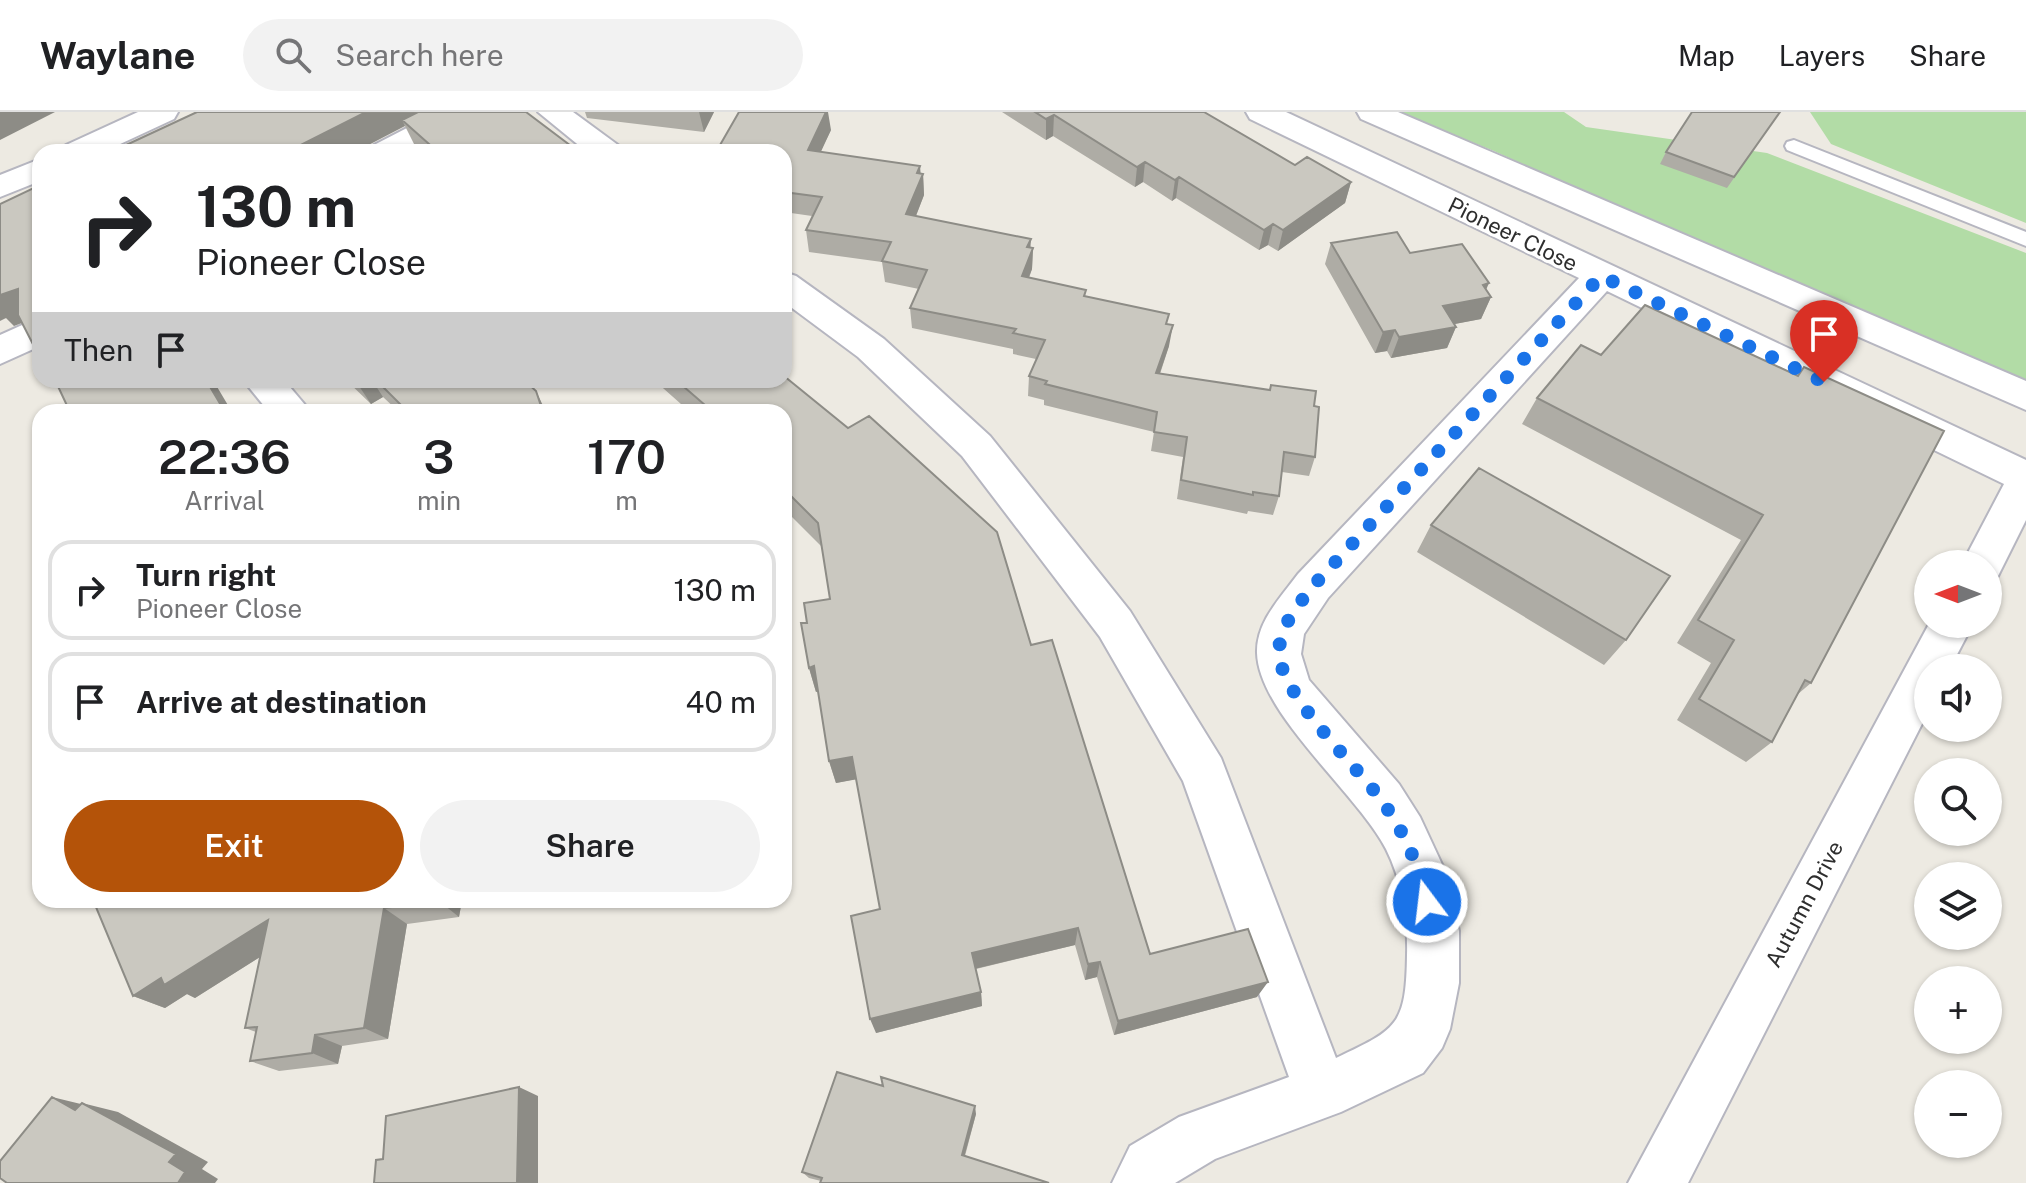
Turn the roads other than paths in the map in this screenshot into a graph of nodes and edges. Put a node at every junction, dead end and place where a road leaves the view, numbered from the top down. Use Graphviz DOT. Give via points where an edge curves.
graph roads {
  1 [pos="163,112"];
  2 [pos="462,112"];
  3 [pos="553,112"];
  4 [pos="1261,112"];
  5 [pos="1372,112"];
  6 [pos="94,144"];
  7 [pos="400,144"];
  8 [pos="596,144"];
  9 [pos="1794,146"];
  10 [pos="32,173"];
  11 [pos="0,187"];
  12 [pos="2026,239"];
  13 [pos="1601,276"];
  14 [pos="792,290"];
  15 [pos="32,334"];
  16 [pos="0,351"];
  17 [pos="270,388"];
  18 [pos="2026,396"];
  19 [pos="284,404"];
  20 [pos="2026,479"];
  21 [pos="1990,550"];
  22 [pos="1944,638"];
  23 [pos="1322,1093"];
  24 [pos="1141,1183"];
  25 [pos="1657,1183"];
  1 -- 6 [label="street"];
  2 -- 7 [label="street"];
  3 -- 8 [label="street"];
  4 -- 13 [label="street, Pioneer Close"];
  5 -- 18 [label="street"];
  9 -- 12 [label="lane"];
  10 -- 11 [label="street"];
  13 -- 20 [label="street, Pioneer Close"];
  13 -- 23 [label="street" via="1313,586 1283,629 1279,654 1290,690 1403,833 1421,873 1433,931 1433,983 1423,1029 1404,1054"];
  14 -- 23 [label="street" via="871,348 976,446 1115,624 1204,773"];
  15 -- 16 [label="street"];
  17 -- 19 [label="street"];
  20 -- 21 [label="street"];
  22 -- 25 [label="street, Autumn Drive"];
  23 -- 24 [label="street" via="1199,1137 1150,1166"];
}
